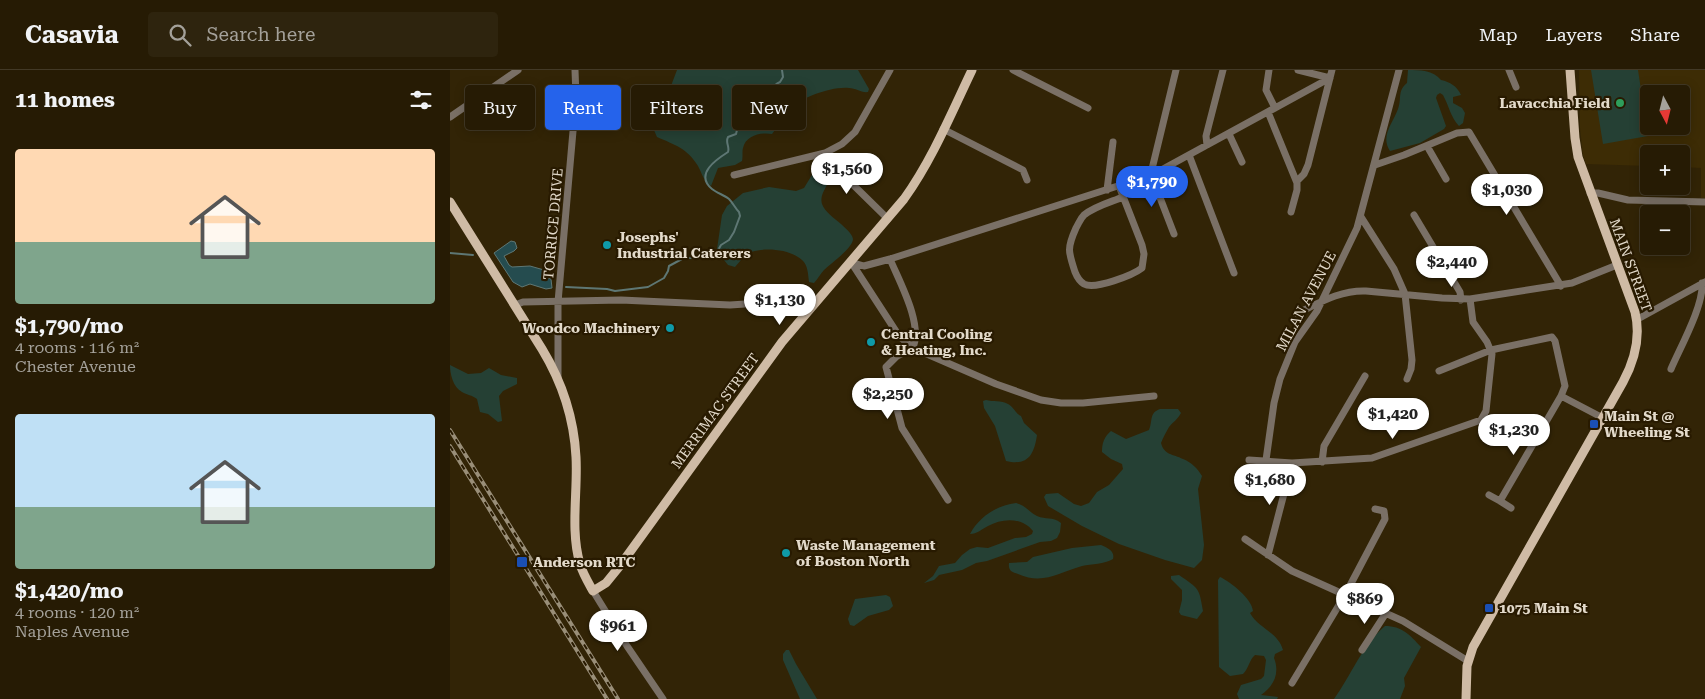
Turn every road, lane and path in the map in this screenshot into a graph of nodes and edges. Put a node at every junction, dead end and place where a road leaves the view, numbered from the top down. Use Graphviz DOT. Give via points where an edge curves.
graph roads {
  1 [pos="518,70"];
  2 [pos="575,70"];
  3 [pos="890,70"];
  4 [pos="972,70"];
  5 [pos="1013,70"];
  6 [pos="1176,70"];
  7 [pos="1223,70"];
  8 [pos="1269,70"];
  9 [pos="1298,70"];
  10 [pos="1332,70"];
  11 [pos="1399,70"];
  12 [pos="1509,70"];
  13 [pos="1570,70"];
  14 [pos="1330,78"];
  15 [pos="1516,88"];
  16 [pos="1088,108"];
  17 [pos="1275,108"];
  18 [pos="1268,112"];
  19 [pos="450,118"];
  20 [pos="943,129"];
  21 [pos="1229,134"];
  22 [pos="1112,142"];
  23 [pos="1207,145"];
  24 [pos="1427,146"];
  25 [pos="825,153"];
  26 [pos="1189,155"];
  27 [pos="1242,162"];
  28 [pos="1375,165"];
  29 [pos="734,175"];
  30 [pos="1152,175"];
  31 [pos="1446,179"];
  32 [pos="1027,180"];
  33 [pos="1297,181"];
  34 [pos="1119,186"];
  35 [pos="1107,190"];
  36 [pos="1590,193"];
  37 [pos="1123,197"];
  38 [pos="450,202"];
  39 [pos="1705,202"];
  40 [pos="1291,212"];
  41 [pos="1414,216"];
  42 [pos="1361,217"];
  43 [pos="888,219"];
  44 [pos="1174,234"];
  45 [pos="890,259"];
  46 [pos="850,262"];
  47 [pos="1617,265"];
  48 [pos="1234,273"];
  49 [pos="1704,283"];
  50 [pos="1561,286"];
  51 [pos="1405,294"];
  52 [pos="1470,299"];
  53 [pos="1461,300"];
  54 [pos="558,302"];
  55 [pos="815,302"];
  56 [pos="1321,302"];
  57 [pos="515,305"];
  58 [pos="1296,314"];
  59 [pos="1636,320"];
  60 [pos="913,348"];
  61 [pos="1491,350"];
  62 [pos="1671,369"];
  63 [pos="1439,371"];
  64 [pos="1365,376"];
  65 [pos="1407,379"];
  66 [pos="558,380"];
  67 [pos="1154,396"];
  68 [pos="1561,396"];
  69 [pos="1603,418"];
  70 [pos="1248,460"];
  71 [pos="1266,460"];
  72 [pos="1292,462"];
  73 [pos="1322,462"];
  74 [pos="1489,495"];
  75 [pos="948,500"];
  76 [pos="1500,502"];
  77 [pos="1375,508"];
  78 [pos="1511,508"];
  79 [pos="1245,539"];
  80 [pos="1268,555"];
  81 [pos="593,591"];
  82 [pos="1345,595"];
  83 [pos="1386,613"];
  84 [pos="1362,650"];
  85 [pos="1468,661"];
  86 [pos="1292,683"];
  87 [pos="663,699"];
  88 [pos="1466,699"];
  1 -- 19 [label="street"];
  2 -- 54 [label="street, TORRICE DRIVE" via="576,97"];
  3 -- 25 [label="street" via="853,135"];
  4 -- 20 [label="main road, MERRIMAC STREET"];
  5 -- 16 [label="street"];
  6 -- 30 [label="street"];
  7 -- 23 [label="street" via="1206,136"];
  8 -- 17 [label="street" via="1266,89"];
  9 -- 14 [label="street"];
  10 -- 14 [label="street"];
  11 -- 28 [label="street, MILAN AVENUE"];
  12 -- 15 [label="street"];
  13 -- 36 [label="main road, MAIN STREET" via="1576,145"];
  14 -- 17 [label="street"];
  14 -- 33 [label="street" via="1308,165"];
  17 -- 18 [label="street"];
  18 -- 21 [label="street"];
  18 -- 33 [label="street"];
  20 -- 32 [label="street" via="1023,170"];
  20 -- 43 [label="main road, MERRIMAC STREET" via="914,186"];
  21 -- 23 [label="street"];
  21 -- 27 [label="street"];
  22 -- 35 [label="street"];
  23 -- 26 [label="street"];
  24 -- 28 [label="street"];
  24 -- 31 [label="street"];
  24 -- 50 [label="street" via="1456,133 1470,133"];
  25 -- 29 [label="street"];
  25 -- 43 [label="street"];
  26 -- 30 [label="street"];
  26 -- 48 [label="street"];
  28 -- 42 [label="street, MILAN AVENUE"];
  30 -- 34 [label="street"];
  30 -- 44 [label="street"];
  33 -- 40 [label="street"];
  34 -- 35 [label="street"];
  34 -- 37 [label="street"];
  35 -- 45 [label="street"];
  36 -- 39 [label="street" via="1628,200"];
  36 -- 47 [label="main road, MAIN STREET"];
  37 -- 37 [label="street" via="1142,246 1142,268 1136,273 1098,285 1085,284 1078,278 1070,257 1069,242 1086,214"];
  38 -- 57 [label="main road"];
  41 -- 53 [label="street" via="1460,292"];
  42 -- 51 [label="street" via="1394,269"];
  42 -- 56 [label="street, MILAN AVENUE"];
  43 -- 46 [label="main road, MERRIMAC STREET"];
  45 -- 46 [label="street" via="864,266"];
  45 -- 60 [label="street" via="916,326"];
  46 -- 55 [label="main road, MERRIMAC STREET"];
  46 -- 60 [label="street" via="899,336"];
  47 -- 50 [label="street"];
  47 -- 59 [label="main road, MAIN STREET"];
  49 -- 59 [label="street"];
  49 -- 62 [label="street" via="1698,306"];
  50 -- 52 [label="street"];
  51 -- 53 [label="street"];
  51 -- 56 [label="street" via="1356,291"];
  51 -- 65 [label="street" via="1412,356"];
  52 -- 53 [label="street"];
  52 -- 61 [label="street" via="1474,322"];
  54 -- 55 [label="street" via="646,301 712,305"];
  54 -- 57 [label="street" via="521,302"];
  54 -- 66 [label="street, TORRICE DRIVE"];
  55 -- 81 [label="main road, MERRIMAC STREET" via="782,342 612,577"];
  56 -- 58 [label="street"];
  56 -- 71 [label="street, MILAN AVENUE" via="1295,342 1280,379"];
  57 -- 66 [label="main road"];
  59 -- 69 [label="main road, MAIN STREET" via="1633,359"];
  60 -- 67 [label="street" via="1041,400 1083,403"];
  60 -- 75 [label="street" via="897,356 886,367 902,428"];
  61 -- 63 [label="street"];
  61 -- 68 [label="street" via="1553,338 1564,386"];
  61 -- 73 [label="street" via="1486,411 1481,420 1378,457"];
  64 -- 73 [label="street" via="1324,446"];
  66 -- 81 [label="main road" via="570,417 576,455 578,557"];
  68 -- 69 [label="street"];
  68 -- 76 [label="street"];
  69 -- 85 [label="main road, MAIN STREET"];
  70 -- 71 [label="street"];
  71 -- 72 [label="street"];
  72 -- 73 [label="street"];
  72 -- 80 [label="street"];
  74 -- 76 [label="street"];
  76 -- 78 [label="street"];
  77 -- 82 [label="street" via="1384,511 1385,519"];
  79 -- 80 [label="street"];
  80 -- 82 [label="street" via="1292,571"];
  81 -- 87 [label="street"];
  82 -- 83 [label="street"];
  82 -- 86 [label="street"];
  83 -- 84 [label="street"];
  83 -- 85 [label="street"];
  85 -- 88 [label="main road, MAIN STREET"];
}
